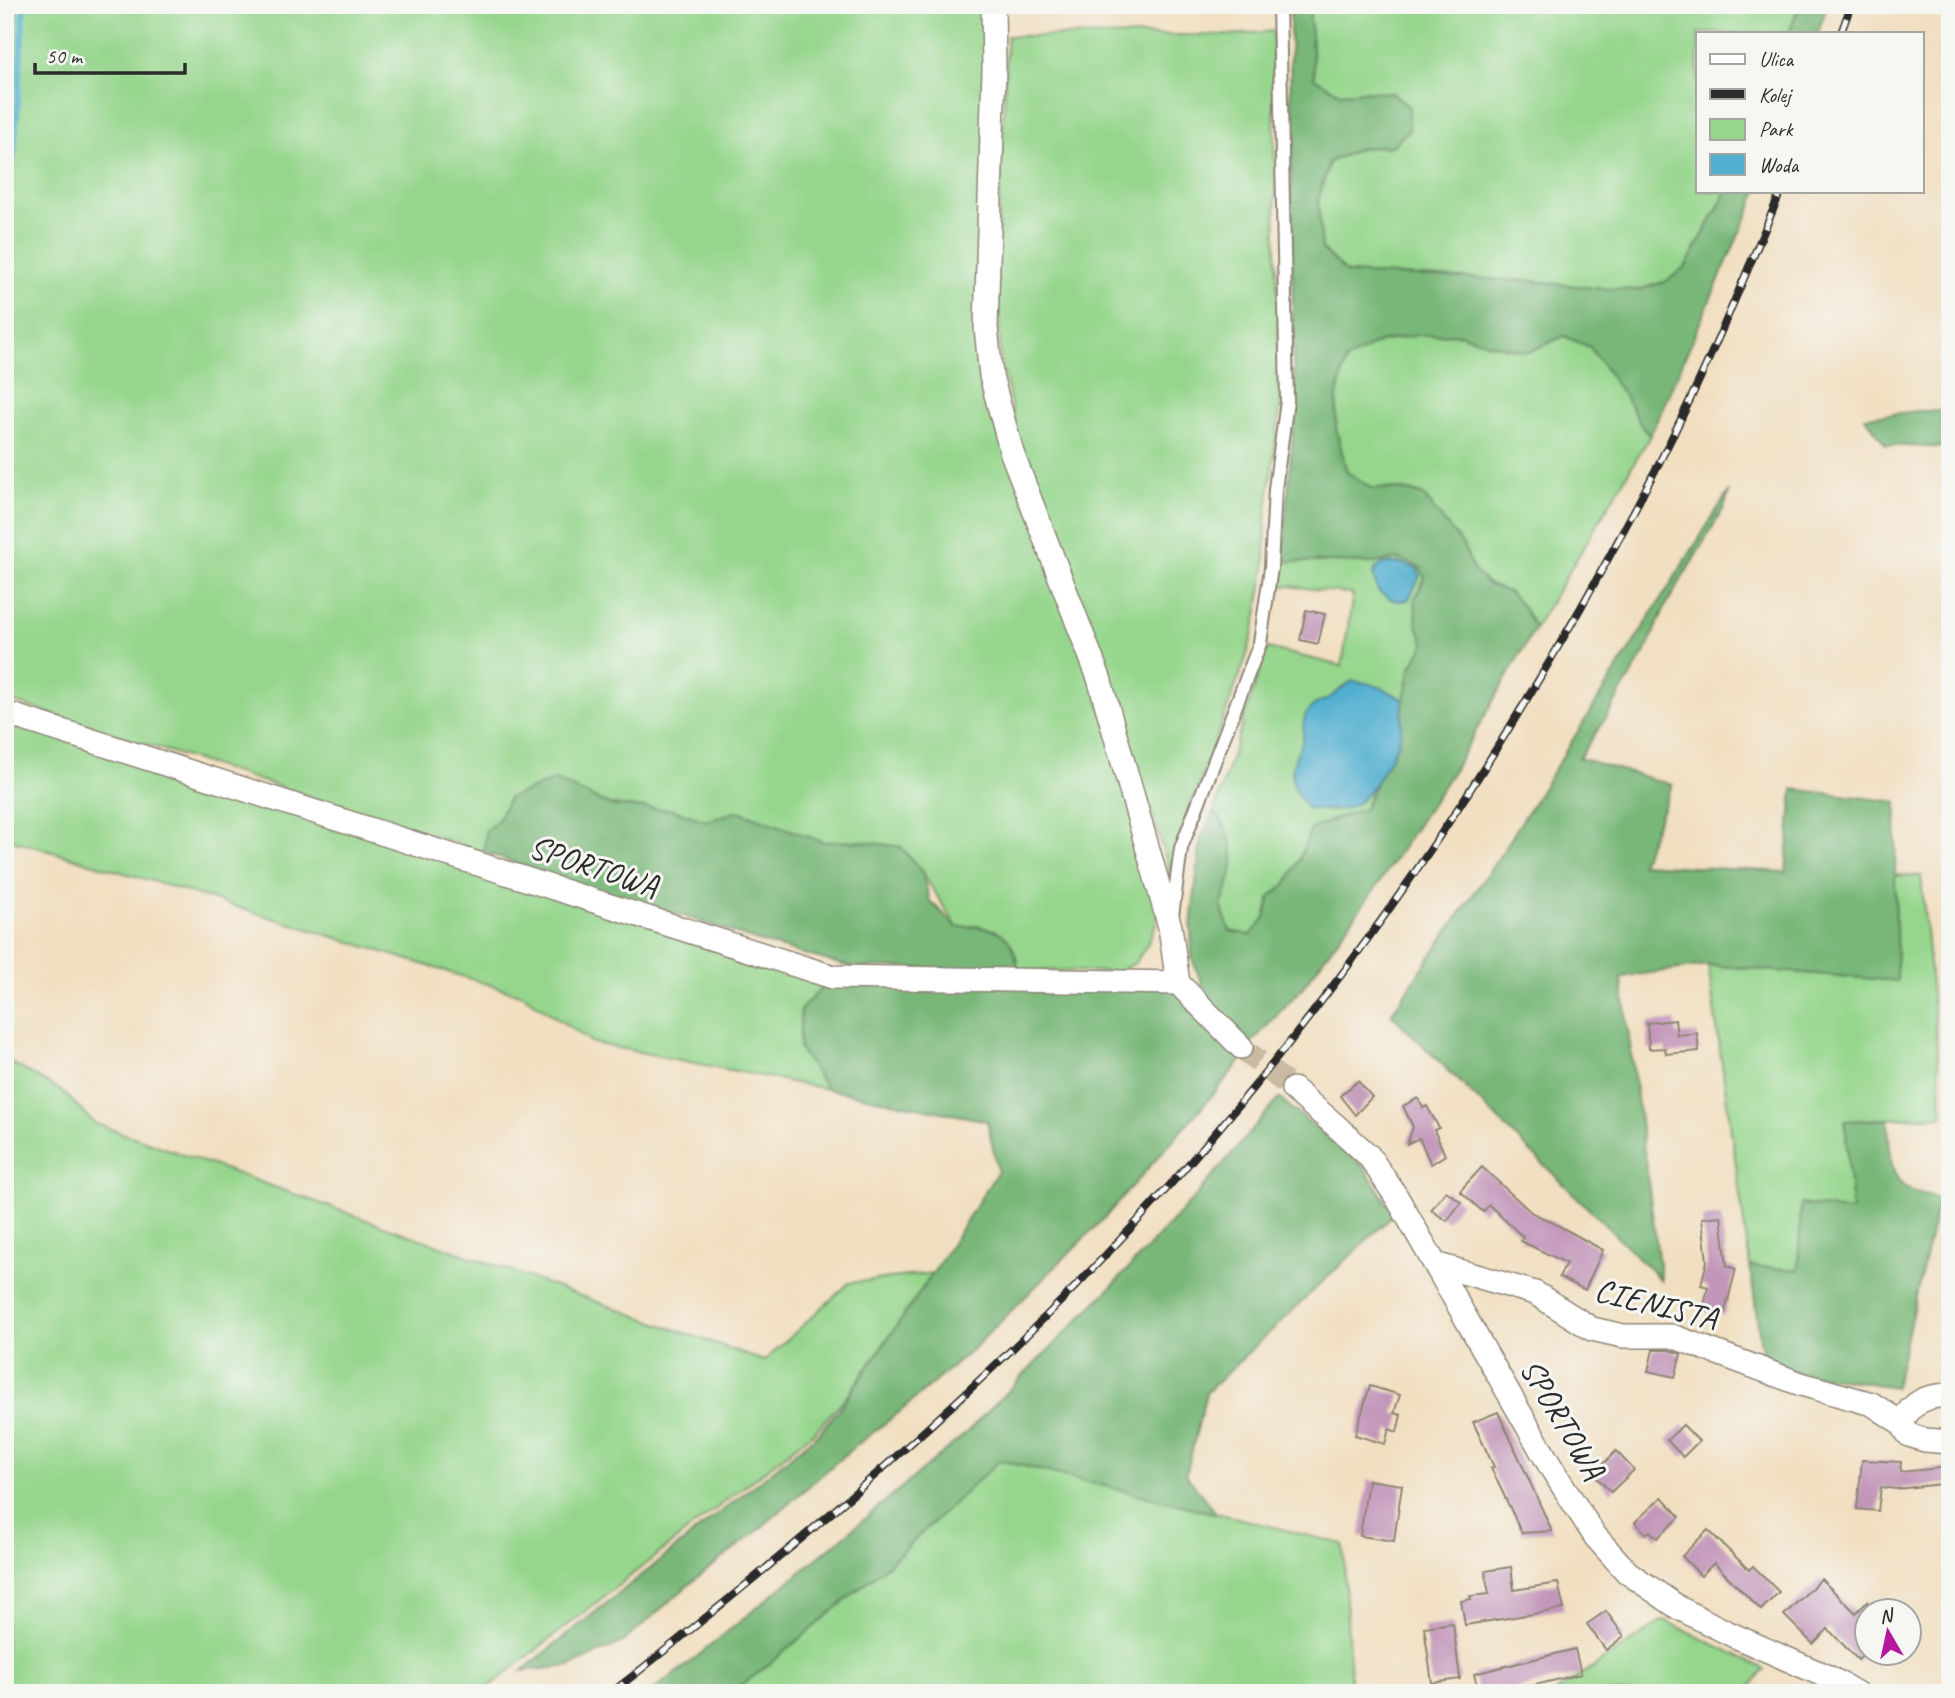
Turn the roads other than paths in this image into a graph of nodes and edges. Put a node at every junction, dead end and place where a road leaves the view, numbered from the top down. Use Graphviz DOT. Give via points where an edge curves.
graph roads {
  1 [pos="993,5"];
  2 [pos="1279,5"];
  3 [pos="5,713"];
  4 [pos="1170,927"];
  5 [pos="1178,983"];
  6 [pos="1241,1047"];
  7 [pos="1293,1089"];
  8 [pos="1435,1264"];
  9 [pos="1950,1395"];
  10 [pos="1901,1423"];
  11 [pos="1950,1442"];
  12 [pos="1856,1693"];
  1 -- 4 [label="street" via="986,327 991,376 1012,453 1099,677"];
  2 -- 4 [label="lane" via="1287,401 1275,489 1271,568 1260,643 1181,848"];
  3 -- 5 [label="street, SPORTOWA" via="833,977"];
  4 -- 5 [label="street"];
  5 -- 6 [label="street"];
  7 -- 8 [label="street, SPORTOWA" via="1369,1156"];
  8 -- 10 [label="street, CIENISTA" via="1535,1293 1592,1329 1623,1336 1672,1336 1801,1384 1872,1404"];
  8 -- 12 [label="street, SPORTOWA" via="1552,1469 1595,1535 1626,1572 1679,1608"];
  9 -- 10 [label="street" via="1918,1401"];
  10 -- 11 [label="street, CIENISTA" via="1909,1435"];
}
